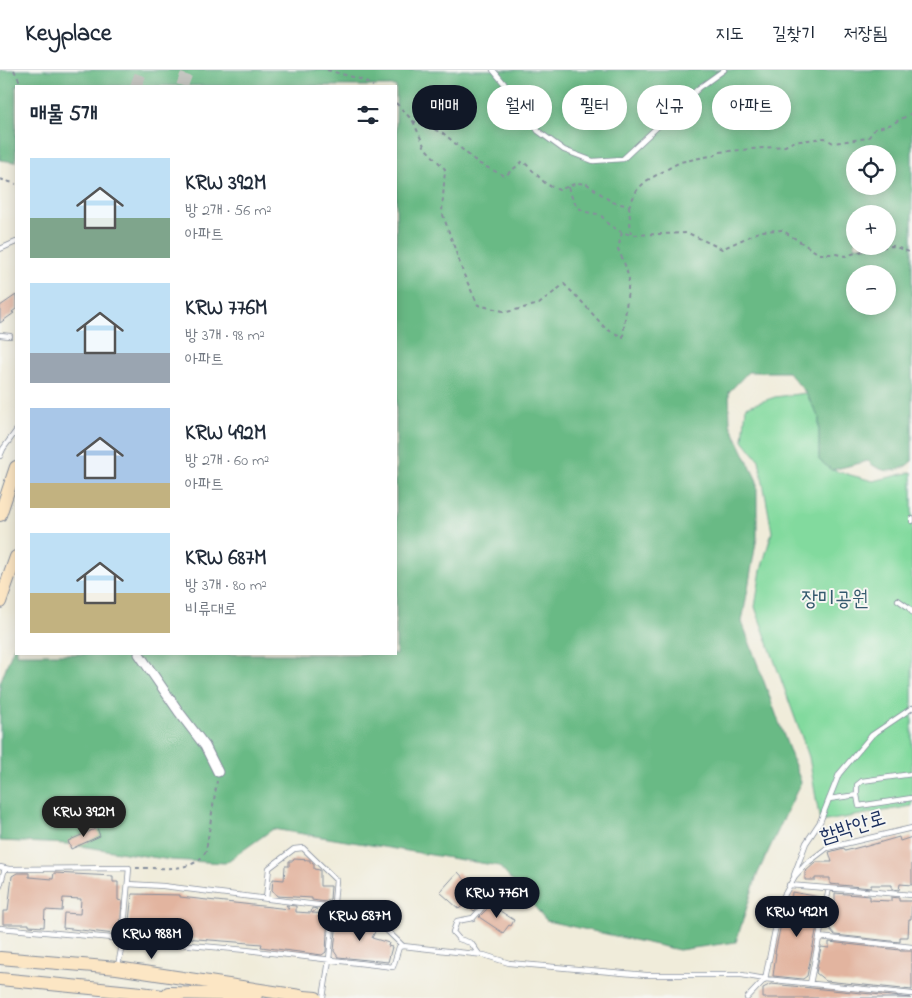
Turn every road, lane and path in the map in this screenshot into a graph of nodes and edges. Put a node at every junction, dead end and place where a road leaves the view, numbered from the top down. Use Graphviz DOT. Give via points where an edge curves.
graph roads {
  1 [pos="14,70"];
  2 [pos="327,70"];
  3 [pos="493,70"];
  4 [pos="724,70"];
  5 [pos="22,85"];
  6 [pos="371,85"];
  7 [pos="397,104"];
  8 [pos="912,113"];
  9 [pos="412,121"];
  10 [pos="417,130"];
  11 [pos="435,130"];
  12 [pos="0,179"];
  13 [pos="15,184"];
  14 [pos="568,186"];
  15 [pos="629,206"];
  16 [pos="622,232"];
  17 [pos="631,235"];
  18 [pos="15,242"];
  19 [pos="0,249"];
  20 [pos="912,253"];
  21 [pos="0,335"];
  22 [pos="10,336"];
  23 [pos="15,432"];
  24 [pos="0,456"];
  25 [pos="15,470"];
  26 [pos="0,515"];
  27 [pos="15,561"];
  28 [pos="898,600"];
  29 [pos="0,602"];
  30 [pos="912,612"];
  31 [pos="140,655"];
  32 [pos="912,708"];
  33 [pos="218,772"];
  34 [pos="912,774"];
  35 [pos="856,795"];
  36 [pos="912,798"];
  37 [pos="829,799"];
  38 [pos="912,828"];
  39 [pos="2,868"];
  40 [pos="129,868"];
  41 [pos="793,879"];
  42 [pos="128,884"];
  43 [pos="789,885"];
  44 [pos="0,886"];
  45 [pos="515,888"];
  46 [pos="829,888"];
  47 [pos="912,895"];
  48 [pos="266,899"];
  49 [pos="334,907"];
  50 [pos="0,928"];
  51 [pos="820,937"];
  52 [pos="123,939"];
  53 [pos="402,946"];
  54 [pos="912,947"];
  55 [pos="479,954"];
  56 [pos="0,958"];
  57 [pos="329,960"];
  58 [pos="117,968"];
  59 [pos="0,979"];
  60 [pos="765,979"];
  61 [pos="810,984"];
  62 [pos="141,993"];
  63 [pos="912,994"];
  64 [pos="300,996"];
  65 [pos="176,998"];
  66 [pos="316,998"];
  67 [pos="323,998"];
  68 [pos="747,998"];
  1 -- 5 [label="path"];
  2 -- 6 [label="path"];
  3 -- 4 [label="lane" via="522,105 538,132 564,150 593,161 623,159 699,88"];
  7 -- 9 [label="path"];
  8 -- 15 [label="path" via="876,129 868,138 833,143 825,138 793,142 785,146 719,152 680,162 646,181"];
  10 -- 16 [label="path" via="426,148 445,169 442,212 478,304 508,312 539,304 564,284 606,329 623,337 629,279 618,249"];
  11 -- 14 [label="path" via="443,133 478,163 505,176 523,161 546,184 558,190"];
  12 -- 13 [label="path"];
  14 -- 15 [label="path" via="587,184 612,202"];
  14 -- 16 [label="path" via="575,204 587,213 600,214 608,224"];
  15 -- 17 [label="path"];
  16 -- 17 [label="path"];
  17 -- 20 [label="path" via="688,233 722,249 762,231 782,230 819,254 845,256 893,246"];
  18 -- 19 [label="lane"];
  21 -- 22 [label="lane"];
  23 -- 24 [label="lane"];
  25 -- 26 [label="main road"];
  27 -- 29 [label="main road"];
  28 -- 30 [label="lane"];
  31 -- 33 [label="street" via="205,746"];
  32 -- 37 [label="lane" via="872,735 839,774"];
  33 -- 40 [label="path" via="202,860 182,867"];
  34 -- 35 [label="lane" via="862,781 857,785"];
  35 -- 36 [label="lane" via="859,806"];
  35 -- 37 [label="lane"];
  37 -- 41 [label="lane" via="820,822 806,843"];
  38 -- 41 [label="lane, 함박안로" via="827,848"];
  39 -- 40 [label="lane"];
  39 -- 44 [label="lane"];
  40 -- 42 [label="lane"];
  41 -- 43 [label="lane, 함박안로"];
  42 -- 48 [label="lane"];
  42 -- 52 [label="lane"];
  43 -- 46 [label="lane"];
  43 -- 60 [label="lane, 함박안로" via="781,901"];
  45 -- 55 [label="lane" via="488,902 473,918 457,922 453,932 459,939 471,943"];
  46 -- 47 [label="lane"];
  46 -- 51 [label="lane"];
  48 -- 49 [label="lane"];
  48 -- 49 [label="lane" via="269,868 294,849 302,848 336,880"];
  49 -- 53 [label="lane" via="362,913 377,921"];
  49 -- 57 [label="lane"];
  50 -- 52 [label="lane"];
  51 -- 54 [label="lane"];
  51 -- 61 [label="lane"];
  52 -- 57 [label="lane"];
  52 -- 58 [label="lane"];
  53 -- 55 [label="lane"];
  53 -- 57 [label="lane" via="394,968"];
  55 -- 60 [label="lane" via="509,963 646,975 742,975"];
  56 -- 58 [label="main road"];
  57 -- 67 [label="lane"];
  58 -- 64 [label="main road"];
  59 -- 62 [label="main road"];
  60 -- 61 [label="lane"];
  60 -- 68 [label="lane"];
  61 -- 63 [label="lane"];
  62 -- 64 [label="main road"];
  62 -- 65 [label="main road"];
  64 -- 66 [label="main road"];
}
